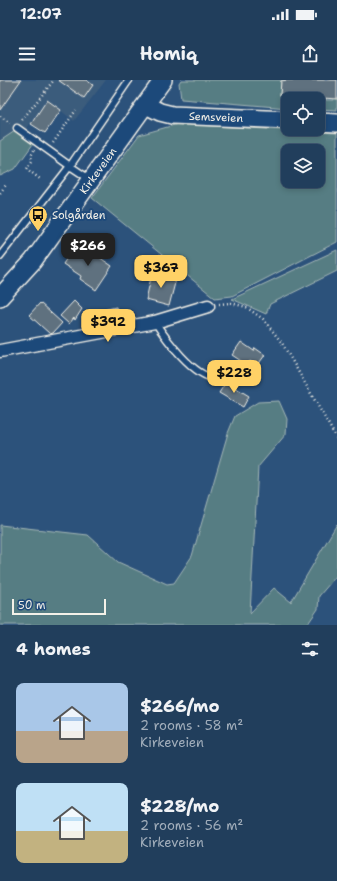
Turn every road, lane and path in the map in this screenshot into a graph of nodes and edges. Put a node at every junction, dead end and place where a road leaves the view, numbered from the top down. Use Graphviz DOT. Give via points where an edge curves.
graph roads {
  1 [pos="54,80"];
  2 [pos="129,80"];
  3 [pos="164,80"];
  4 [pos="146,105"];
  5 [pos="76,110"];
  6 [pos="0,116"];
  7 [pos="281,120"];
  8 [pos="325,122"];
  9 [pos="337,123"];
  10 [pos="17,128"];
  11 [pos="48,150"];
  12 [pos="32,154"];
  13 [pos="70,166"];
  14 [pos="40,179"];
  15 [pos="92,181"];
  16 [pos="6,185"];
  17 [pos="0,193"];
  18 [pos="0,256"];
  19 [pos="0,297"];
  20 [pos="208,306"];
  21 [pos="155,322"];
  22 [pos="0,351"];
  23 [pos="249,369"];
  24 [pos="337,439"];
  1 -- 10 [label="path" via="24,120 15,123"];
  2 -- 13 [label="lane"];
  3 -- 4 [label="main road, Kirkeveien"];
  4 -- 7 [label="main road, Semsveien" via="172,115"];
  4 -- 15 [label="main road, Kirkeveien"];
  5 -- 11 [label="path"];
  6 -- 10 [label="path"];
  8 -- 9 [label="main road"];
  10 -- 11 [label="lane"];
  11 -- 13 [label="lane"];
  12 -- 14 [label="path" via="32,161 26,170"];
  13 -- 15 [label="lane"];
  13 -- 18 [label="lane"];
  15 -- 19 [label="main road, Kirkeveien" via="29,267"];
  16 -- 17 [label="path"];
  20 -- 21 [label="street"];
  20 -- 24 [label="path" via="230,303 246,307 263,319 282,343"];
  21 -- 22 [label="street"];
  21 -- 23 [label="lane" via="178,352 197,370 210,377 224,377"];
}
